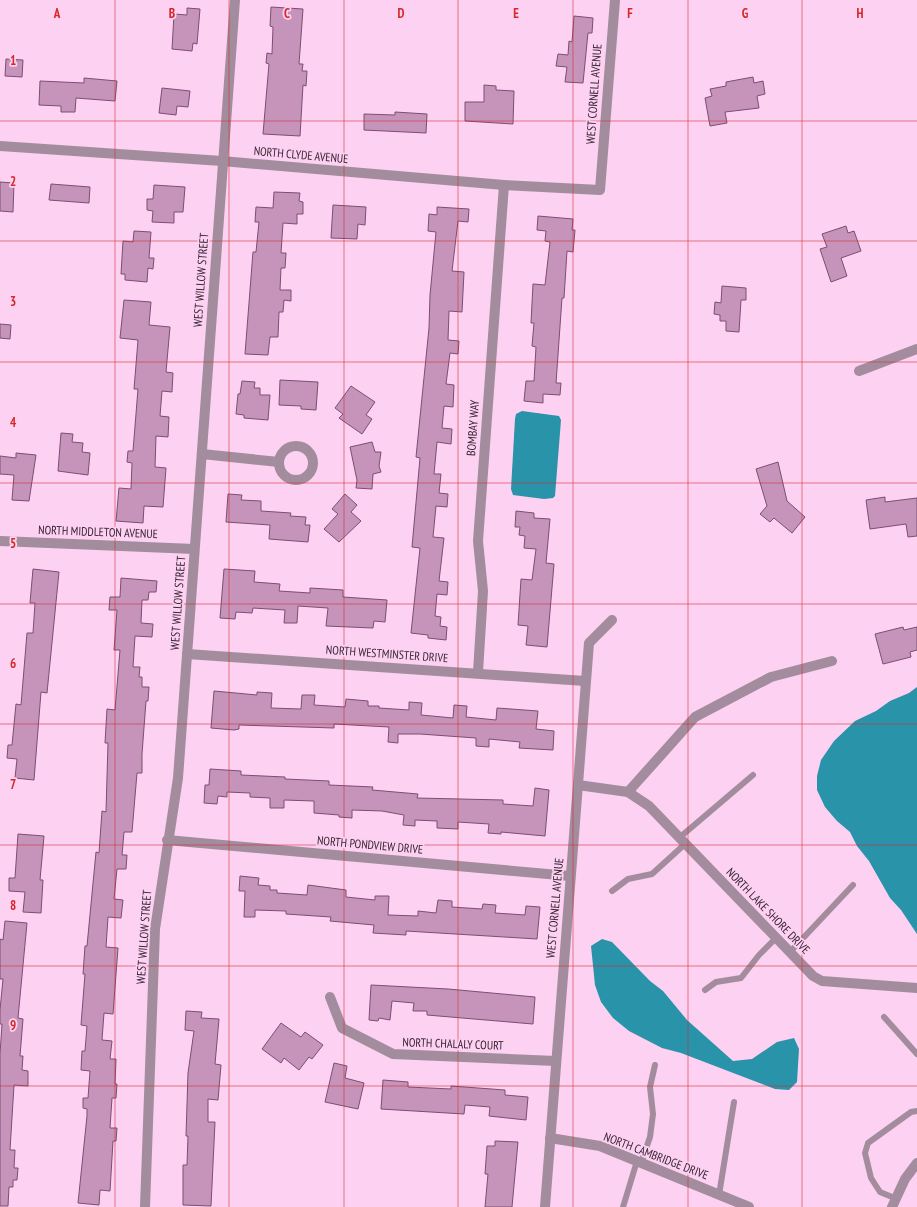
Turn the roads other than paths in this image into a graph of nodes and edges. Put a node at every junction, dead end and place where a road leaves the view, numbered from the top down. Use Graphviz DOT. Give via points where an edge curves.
graph roads {
  1 [pos="234,0"];
  2 [pos="615,0"];
  3 [pos="0,146"];
  4 [pos="222,162"];
  5 [pos="504,185"];
  6 [pos="600,190"];
  7 [pos="917,350"];
  8 [pos="859,371"];
  9 [pos="202,454"];
  10 [pos="279,462"];
  11 [pos="0,541"];
  12 [pos="194,549"];
  13 [pos="612,620"];
  14 [pos="187,654"];
  15 [pos="832,661"];
  16 [pos="478,672"];
  17 [pos="585,681"];
  18 [pos="753,775"];
  19 [pos="578,785"];
  20 [pos="628,792"];
  21 [pos="167,840"];
  22 [pos="682,841"];
  23 [pos="570,876"];
  24 [pos="853,885"];
  25 [pos="612,891"];
  26 [pos="776,938"];
  27 [pos="790,952"];
  28 [pos="917,988"];
  29 [pos="705,990"];
  30 [pos="330,997"];
  31 [pos="884,1017"];
  32 [pos="917,1054"];
  33 [pos="556,1061"];
  34 [pos="655,1065"];
  35 [pos="734,1102"];
  36 [pos="917,1111"];
  37 [pos="550,1138"];
  38 [pos="639,1162"];
  39 [pos="917,1162"];
  40 [pos="719,1195"];
  41 [pos="894,1203"];
  42 [pos="737,1205"];
  43 [pos="145,1207"];
  44 [pos="546,1207"];
  45 [pos="623,1207"];
  46 [pos="749,1207"];
  1 -- 4 [label="street, WEST WILLOW STREET"];
  2 -- 6 [label="street, WEST CORNELL AVENUE"];
  3 -- 4 [label="street, NORTH CLYDE AVENUE"];
  4 -- 5 [label="street, NORTH CLYDE AVENUE"];
  4 -- 9 [label="street, WEST WILLOW STREET"];
  5 -- 6 [label="street, NORTH CLYDE AVENUE"];
  5 -- 16 [label="street, BOMBAY WAY" via="478,541 483,590"];
  7 -- 8 [label="street"];
  9 -- 10 [label="street"];
  9 -- 12 [label="street, WEST WILLOW STREET"];
  11 -- 12 [label="street, NORTH MIDDLETON AVENUE"];
  12 -- 14 [label="street, WEST WILLOW STREET"];
  13 -- 17 [label="street, WEST CORNELL AVENUE" via="589,643"];
  14 -- 16 [label="street, NORTH WESTMINSTER DRIVE"];
  14 -- 21 [label="street, WEST WILLOW STREET" via="178,778"];
  15 -- 20 [label="street" via="770,677 695,718"];
  16 -- 17 [label="street, NORTH WESTMINSTER DRIVE"];
  17 -- 19 [label="street, WEST CORNELL AVENUE"];
  18 -- 22 [label="lane"];
  19 -- 20 [label="street, NORTH LAKE SHORE DRIVE"];
  19 -- 23 [label="street, WEST CORNELL AVENUE"];
  20 -- 22 [label="street, NORTH LAKE SHORE DRIVE" via="649,806"];
  21 -- 23 [label="street, NORTH PONDVIEW DRIVE"];
  21 -- 43 [label="street, WEST WILLOW STREET" via="155,929"];
  22 -- 25 [label="lane" via="652,874 628,879"];
  22 -- 26 [label="street, NORTH LAKE SHORE DRIVE"];
  23 -- 33 [label="street, WEST CORNELL AVENUE"];
  24 -- 27 [label="lane"];
  26 -- 27 [label="street, NORTH LAKE SHORE DRIVE"];
  26 -- 29 [label="lane" via="741,978 716,982"];
  27 -- 28 [label="street, NORTH LAKE SHORE DRIVE" via="813,976 822,981"];
  30 -- 33 [label="street, NORTH CHALALY COURT" via="342,1028 393,1054"];
  31 -- 32 [label="lane"];
  33 -- 37 [label="street, WEST CORNELL AVENUE"];
  34 -- 38 [label="lane" via="650,1087 653,1114 650,1137"];
  35 -- 40 [label="lane"];
  36 -- 41 [label="lane" via="911,1112 868,1143 865,1153 871,1178 880,1192"];
  37 -- 38 [label="street, NORTH CAMBRIDGE DRIVE" via="600,1146"];
  37 -- 44 [label="street, WEST CORNELL AVENUE"];
  38 -- 40 [label="street, NORTH CAMBRIDGE DRIVE"];
  38 -- 45 [label="lane"];
  39 -- 41 [label="street" via="905,1179"];
  40 -- 42 [label="street, NORTH CAMBRIDGE DRIVE"];
  42 -- 46 [label="street, NORTH CAMBRIDGE DRIVE"];
}
